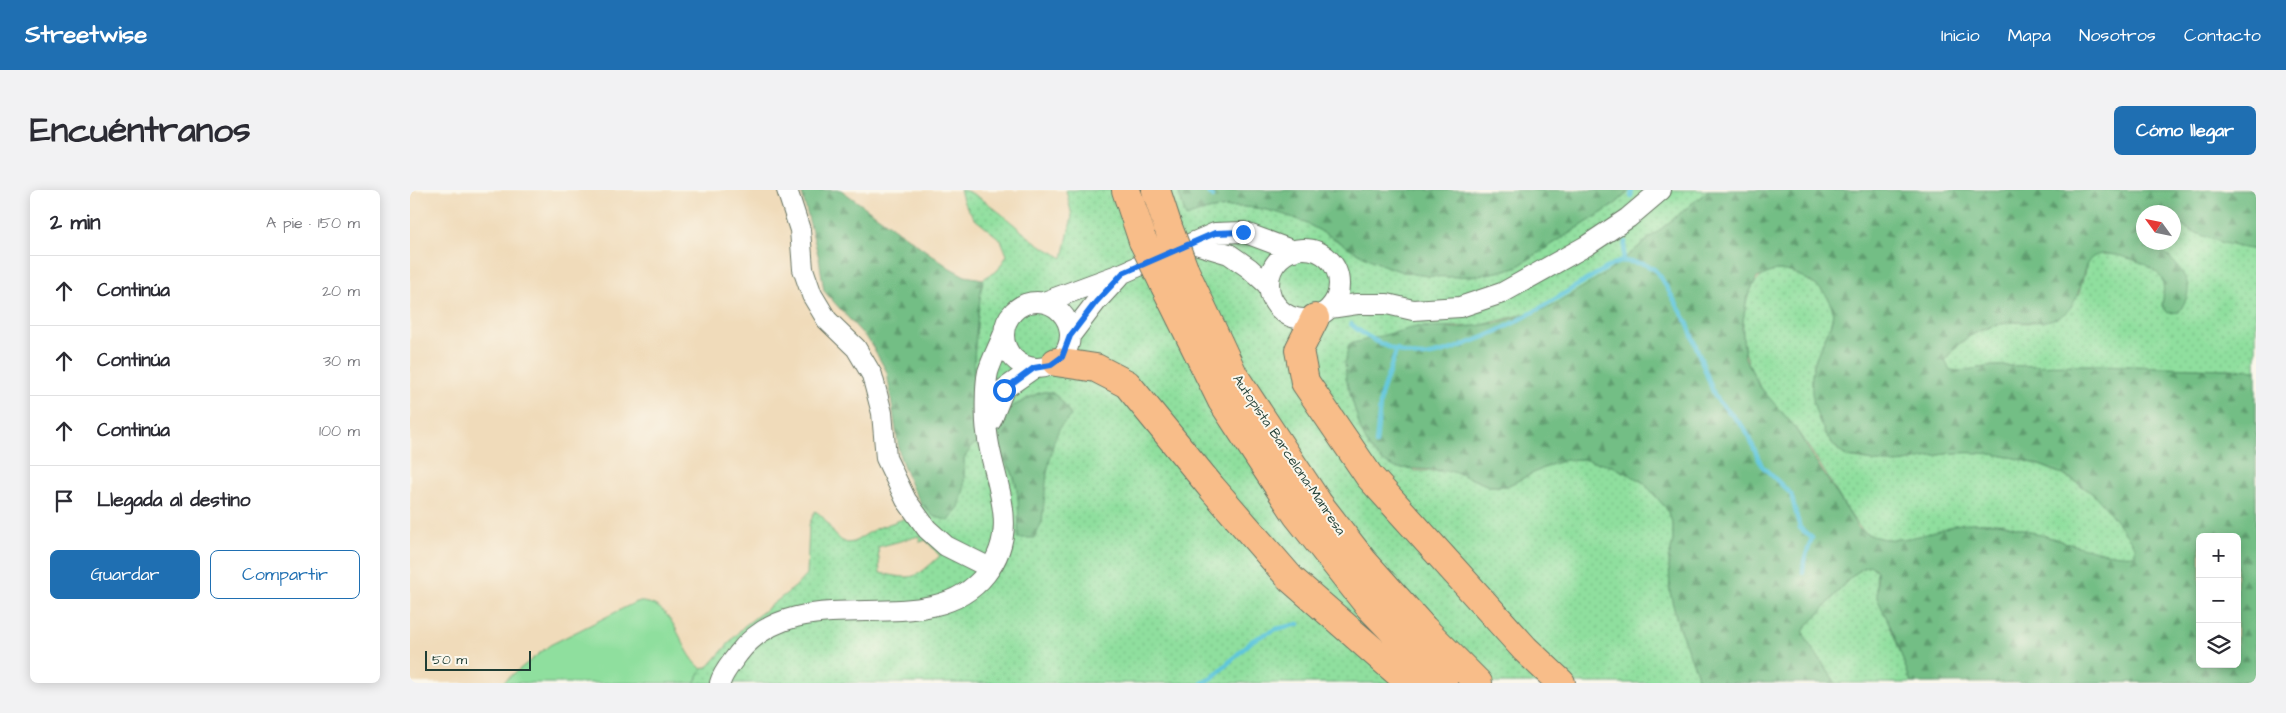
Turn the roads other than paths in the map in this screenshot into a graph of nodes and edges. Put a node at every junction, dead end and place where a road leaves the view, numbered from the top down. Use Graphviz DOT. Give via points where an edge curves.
graph roads {
  1 [pos="787,190"];
  2 [pos="1126,190"];
  3 [pos="1156,190"];
  4 [pos="1661,190"];
  5 [pos="1192,243"];
  6 [pos="1294,251"];
  7 [pos="1123,273"];
  8 [pos="1338,273"];
  9 [pos="1174,275"];
  10 [pos="1269,286"];
  11 [pos="1044,302"];
  12 [pos="1387,304"];
  13 [pos="1322,313"];
  14 [pos="1004,333"];
  15 [pos="1070,336"];
  16 [pos="1045,365"];
  17 [pos="987,432"];
  18 [pos="990,568"];
  19 [pos="720,683"];
  20 [pos="1410,683"];
  21 [pos="1443,683"];
  22 [pos="1478,683"];
  23 [pos="1561,683"];
  1 -- 18 [label="street" via="800,230 803,269 812,295 827,320 856,348 872,375 882,413 886,458 906,500 927,529 946,546"];
  2 -- 9 [label="highway, Autopista Barcelona-Manresa, bridge" via="1143,242"];
  3 -- 9 [label="highway, Autopista Barcelona-Manresa, bridge" via="1168,227"];
  4 -- 12 [label="street" via="1628,218 1586,246 1502,293 1460,306 1413,310"];
  5 -- 6 [label="street" via="1215,233 1243,232"];
  5 -- 7 [label="street"];
  5 -- 10 [label="street" via="1229,254"];
  6 -- 8 [label="street" via="1308,249 1320,253 1331,261"];
  6 -- 10 [label="street" via="1276,264"];
  7 -- 11 [label="street"];
  7 -- 15 [label="street"];
  8 -- 12 [label="street" via="1357,289"];
  8 -- 13 [label="street" via="1339,291"];
  9 -- 21 [label="highway, Autopista Barcelona-Manresa" via="1222,401 1297,515 1369,606"];
  9 -- 22 [label="highway, Autopista Barcelona-Manresa" via="1234,376 1318,504 1424,629"];
  10 -- 13 [label="street" via="1274,302 1284,313 1299,319"];
  11 -- 14 [label="street" via="1029,303 1016,309"];
  11 -- 15 [label="street" via="1063,314"];
  12 -- 13 [label="street" via="1356,304"];
  13 -- 23 [label="highway" via="1299,350 1304,382 1369,476 1525,648"];
  14 -- 16 [label="street" via="1012,357 1022,365"];
  14 -- 17 [label="street" via="988,374"];
  15 -- 16 [label="street" via="1066,350"];
  16 -- 17 [label="street" via="1004,390"];
  16 -- 20 [label="highway" via="1096,368 1127,384 1291,579"];
  17 -- 18 [label="street" via="1004,502 1003,531"];
  18 -- 19 [label="street" via="965,594 942,605 843,610 785,619 748,641 722,675"];
}
